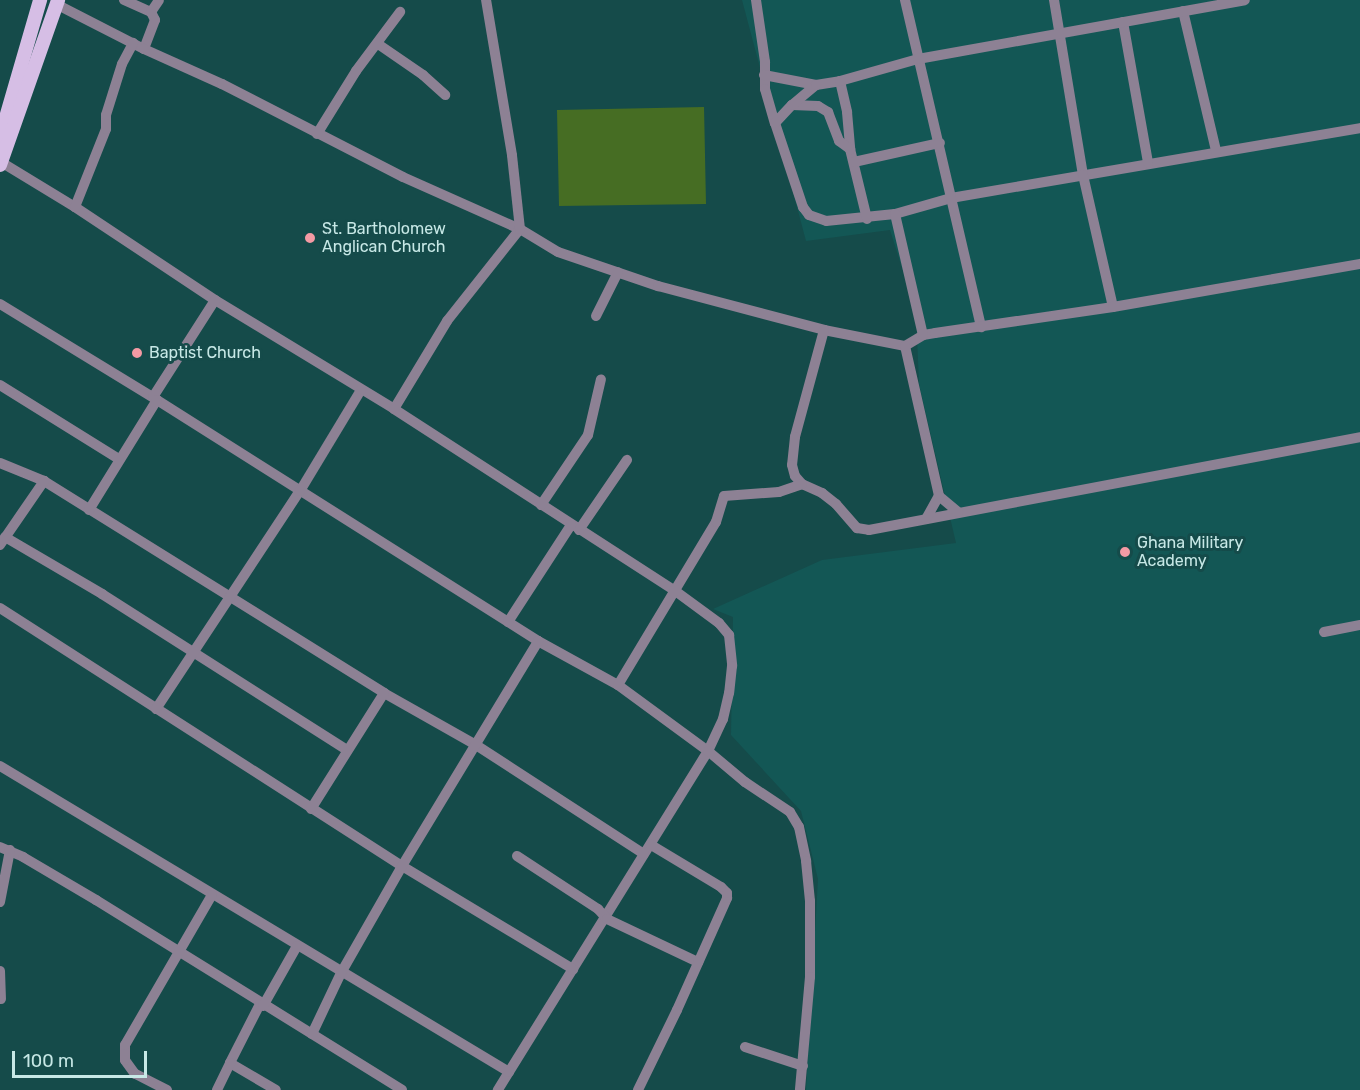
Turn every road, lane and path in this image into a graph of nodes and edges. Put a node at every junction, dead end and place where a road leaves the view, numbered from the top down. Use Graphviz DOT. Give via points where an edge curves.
graph roads {
  1 [pos="40,0"];
  2 [pos="124,0"];
  3 [pos="159,0"];
  4 [pos="486,0"];
  5 [pos="757,0"];
  6 [pos="905,0"];
  7 [pos="1054,0"];
  8 [pos="1245,0"];
  9 [pos="57,2"];
  10 [pos="1184,11"];
  11 [pos="151,12"];
  12 [pos="400,12"];
  13 [pos="1123,22"];
  14 [pos="1060,33"];
  15 [pos="133,44"];
  16 [pos="378,44"];
  17 [pos="144,49"];
  18 [pos="918,59"];
  19 [pos="764,75"];
  20 [pos="840,81"];
  21 [pos="816,85"];
  22 [pos="445,95"];
  23 [pos="792,105"];
  24 [pos="9,106"];
  25 [pos="775,123"];
  26 [pos="1360,128"];
  27 [pos="317,134"];
  28 [pos="0,138"];
  29 [pos="940,143"];
  30 [pos="850,149"];
  31 [pos="1216,151"];
  32 [pos="854,162"];
  33 [pos="1148,163"];
  34 [pos="1,164"];
  35 [pos="1083,175"];
  36 [pos="951,198"];
  37 [pos="75,207"];
  38 [pos="895,214"];
  39 [pos="867,219"];
  40 [pos="520,229"];
  41 [pos="1359,267"];
  42 [pos="618,272"];
  43 [pos="215,300"];
  44 [pos="0,304"];
  45 [pos="1113,307"];
  46 [pos="596,316"];
  47 [pos="981,327"];
  48 [pos="824,330"];
  49 [pos="923,335"];
  50 [pos="905,346"];
  51 [pos="601,379"];
  52 [pos="0,385"];
  53 [pos="361,390"];
  54 [pos="155,399"];
  55 [pos="394,409"];
  56 [pos="1360,437"];
  57 [pos="119,459"];
  58 [pos="627,460"];
  59 [pos="0,463"];
  60 [pos="44,481"];
  61 [pos="802,484"];
  62 [pos="300,491"];
  63 [pos="939,496"];
  64 [pos="541,505"];
  65 [pos="89,510"];
  66 [pos="958,513"];
  67 [pos="926,519"];
  68 [pos="575,527"];
  69 [pos="3,541"];
  70 [pos="674,590"];
  71 [pos="228,596"];
  72 [pos="0,608"];
  73 [pos="508,622"];
  74 [pos="1360,625"];
  75 [pos="1324,632"];
  76 [pos="538,641"];
  77 [pos="192,651"];
  78 [pos="618,685"];
  79 [pos="384,693"];
  80 [pos="156,709"];
  81 [pos="476,746"];
  82 [pos="347,750"];
  83 [pos="708,751"];
  84 [pos="0,766"];
  85 [pos="311,809"];
  86 [pos="5,849"];
  87 [pos="648,849"];
  88 [pos="517,856"];
  89 [pos="402,866"];
  90 [pos="212,895"];
  91 [pos="0,902"];
  92 [pos="607,919"];
  93 [pos="297,946"];
  94 [pos="180,953"];
  95 [pos="698,962"];
  96 [pos="573,969"];
  97 [pos="0,971"];
  98 [pos="341,973"];
  99 [pos="1,999"];
  100 [pos="261,1005"];
  101 [pos="312,1034"];
  102 [pos="745,1047"];
  103 [pos="230,1064"];
  104 [pos="803,1066"];
  105 [pos="509,1072"];
  106 [pos="167,1090"];
  107 [pos="217,1090"];
  108 [pos="276,1090"];
  109 [pos="402,1090"];
  110 [pos="498,1090"];
  111 [pos="638,1090"];
  112 [pos="800,1090"];
  1 -- 24 [label="main road"];
  2 -- 11 [label="street"];
  3 -- 11 [label="street"];
  4 -- 40 [label="street"];
  5 -- 19 [label="street"];
  6 -- 18 [label="street"];
  7 -- 14 [label="street"];
  8 -- 10 [label="street"];
  9 -- 15 [label="street"];
  9 -- 24 [label="main road"];
  10 -- 13 [label="street"];
  10 -- 31 [label="street"];
  11 -- 17 [label="street" via="155,20"];
  12 -- 16 [label="street"];
  13 -- 14 [label="street"];
  13 -- 33 [label="street"];
  14 -- 18 [label="street"];
  14 -- 35 [label="street"];
  15 -- 17 [label="street"];
  15 -- 37 [label="street" via="122,64 106,115 106,129"];
  16 -- 22 [label="street"];
  16 -- 27 [label="street"];
  17 -- 27 [label="street"];
  18 -- 20 [label="street"];
  18 -- 29 [label="street"];
  19 -- 21 [label="street"];
  19 -- 25 [label="street"];
  20 -- 21 [label="street"];
  20 -- 30 [label="street"];
  21 -- 23 [label="street"];
  23 -- 25 [label="street"];
  23 -- 30 [label="street" via="818,106 828,112 838,141"];
  24 -- 28 [label="main road"];
  24 -- 34 [label="main road"];
  25 -- 39 [label="street" via="809,215 826,221"];
  26 -- 31 [label="street"];
  27 -- 40 [label="street"];
  29 -- 32 [label="street"];
  29 -- 36 [label="street"];
  30 -- 32 [label="street"];
  31 -- 33 [label="street"];
  32 -- 39 [label="street"];
  33 -- 35 [label="street"];
  34 -- 37 [label="street"];
  35 -- 36 [label="street"];
  35 -- 45 [label="street"];
  36 -- 38 [label="street"];
  36 -- 47 [label="street"];
  37 -- 43 [label="street"];
  38 -- 39 [label="street"];
  38 -- 49 [label="street"];
  40 -- 42 [label="street" via="558,252"];
  40 -- 55 [label="street" via="447,321"];
  41 -- 45 [label="street"];
  42 -- 46 [label="street"];
  42 -- 48 [label="street"];
  43 -- 53 [label="street"];
  43 -- 54 [label="street"];
  44 -- 54 [label="street"];
  45 -- 47 [label="street"];
  47 -- 49 [label="street"];
  48 -- 50 [label="street"];
  48 -- 61 [label="street" via="795,437 792,465"];
  49 -- 50 [label="street"];
  50 -- 63 [label="street"];
  51 -- 64 [label="street" via="588,435"];
  52 -- 57 [label="street"];
  53 -- 55 [label="street"];
  53 -- 62 [label="street"];
  54 -- 57 [label="street"];
  54 -- 62 [label="street"];
  55 -- 64 [label="street"];
  56 -- 66 [label="street"];
  57 -- 65 [label="street"];
  58 -- 68 [label="street"];
  59 -- 60 [label="street"];
  60 -- 65 [label="street"];
  60 -- 69 [label="street"];
  61 -- 67 [label="street" via="836,504 857,528 869,530"];
  61 -- 70 [label="street" via="780,492 723,496 716,522"];
  62 -- 71 [label="street"];
  62 -- 73 [label="street"];
  63 -- 66 [label="street"];
  63 -- 67 [label="street"];
  64 -- 68 [label="street"];
  65 -- 71 [label="street"];
  66 -- 67 [label="street"];
  68 -- 70 [label="street"];
  68 -- 73 [label="street"];
  69 -- 77 [label="street"];
  70 -- 78 [label="street"];
  70 -- 83 [label="street" via="729,635 729,693 723,719"];
  71 -- 77 [label="street"];
  71 -- 79 [label="street"];
  72 -- 80 [label="street"];
  73 -- 76 [label="street"];
  74 -- 75 [label="street"];
  76 -- 78 [label="street"];
  76 -- 81 [label="street"];
  77 -- 80 [label="street"];
  77 -- 82 [label="street"];
  78 -- 83 [label="street"];
  79 -- 81 [label="street"];
  79 -- 82 [label="street"];
  80 -- 85 [label="street"];
  81 -- 87 [label="street"];
  81 -- 89 [label="street"];
  82 -- 85 [label="street"];
  83 -- 87 [label="street"];
  83 -- 104 [label="street" via="790,812 799,827 806,861 811,931"];
  84 -- 90 [label="street"];
  85 -- 89 [label="street"];
  86 -- 91 [label="street"];
  86 -- 94 [label="street"];
  87 -- 92 [label="street"];
  87 -- 95 [label="street" via="727,893"];
  88 -- 92 [label="street" via="598,909"];
  89 -- 96 [label="street"];
  89 -- 98 [label="street"];
  90 -- 93 [label="street"];
  90 -- 94 [label="street"];
  92 -- 95 [label="street"];
  92 -- 96 [label="street"];
  93 -- 98 [label="street"];
  93 -- 100 [label="street"];
  94 -- 100 [label="street"];
  94 -- 106 [label="street" via="125,1045 125,1060 135,1074"];
  95 -- 111 [label="street"];
  96 -- 105 [label="street"];
  97 -- 99 [label="street"];
  98 -- 101 [label="street"];
  98 -- 105 [label="street"];
  100 -- 101 [label="street"];
  100 -- 103 [label="street"];
  101 -- 109 [label="street"];
  102 -- 104 [label="street"];
  103 -- 107 [label="street"];
  103 -- 108 [label="street"];
  104 -- 112 [label="street"];
  105 -- 110 [label="street"];
}
